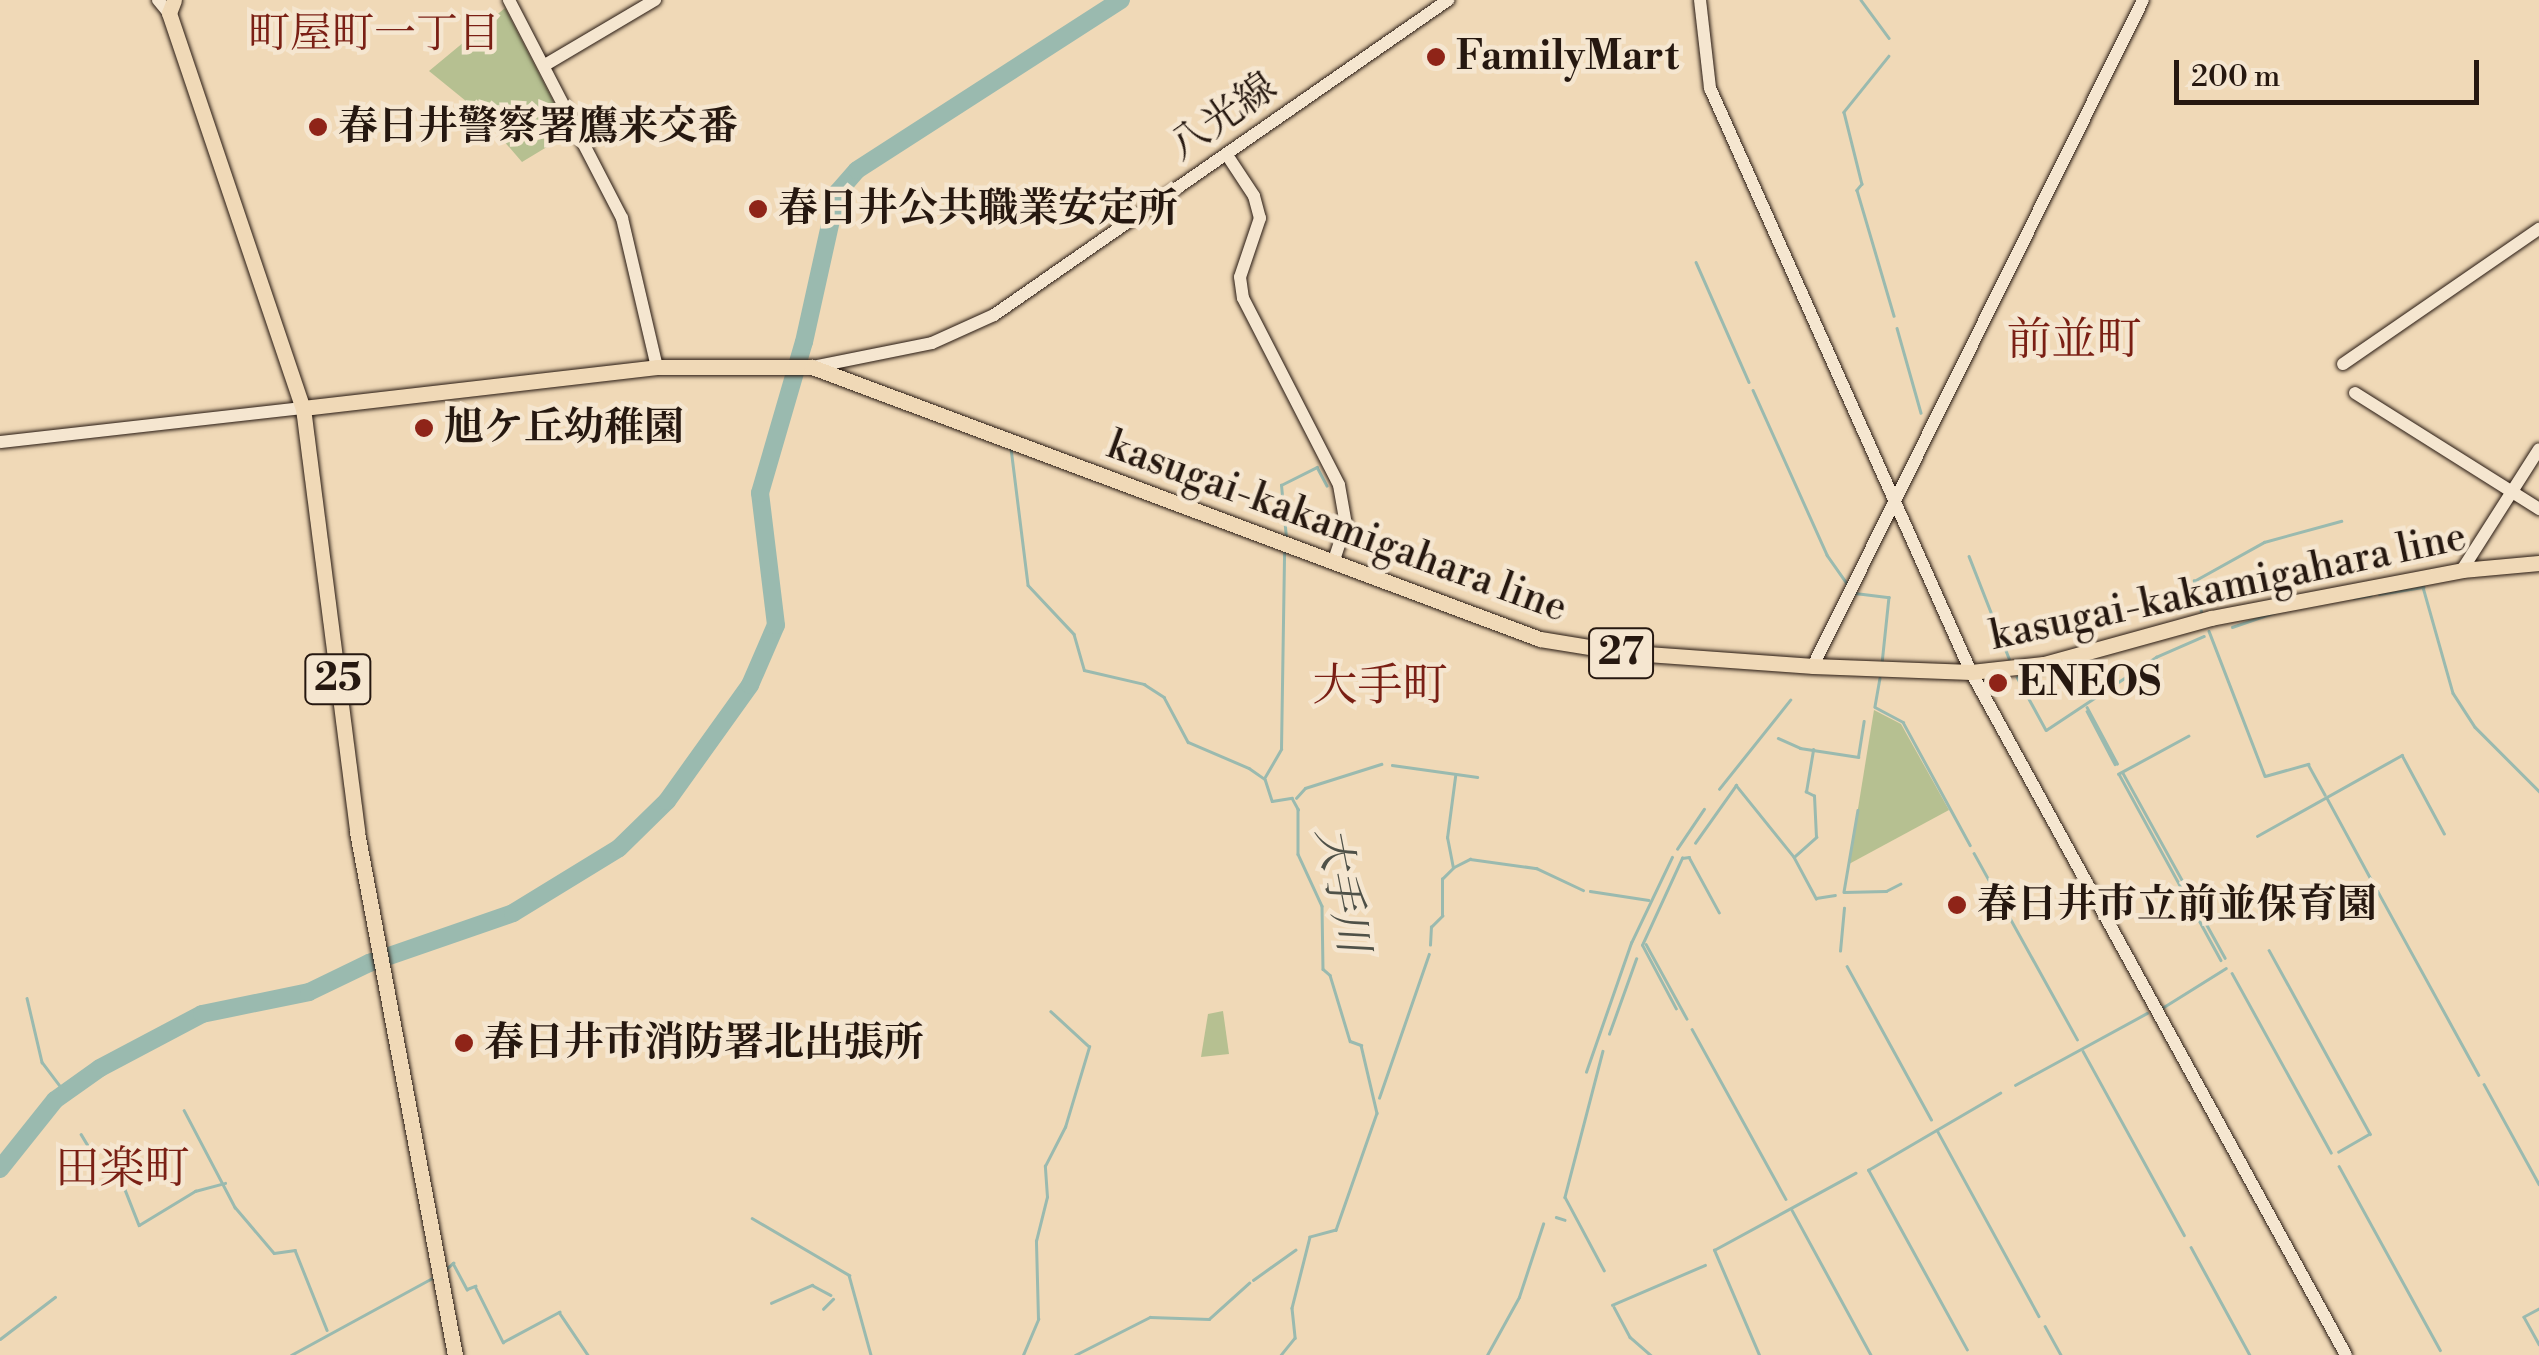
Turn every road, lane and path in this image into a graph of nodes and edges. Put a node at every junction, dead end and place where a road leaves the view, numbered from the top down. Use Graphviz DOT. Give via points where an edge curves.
graph roads {
  1 [pos="158,0"];
  2 [pos="509,0"];
  3 [pos="655,0"];
  4 [pos="1448,0"];
  5 [pos="1700,0"];
  6 [pos="2144,0"];
  7 [pos="172,7"];
  8 [pos="546,65"];
  9 [pos="1227,155"];
  10 [pos="2539,228"];
  11 [pos="2343,364"];
  12 [pos="656,367"];
  13 [pos="812,367"];
  14 [pos="2355,392"];
  15 [pos="303,408"];
  16 [pos="0,442"];
  17 [pos="2539,449"];
  18 [pos="2512,492"];
  19 [pos="1895,500"];
  20 [pos="2539,508"];
  21 [pos="2539,562"];
  22 [pos="1334,564"];
  23 [pos="2462,570"];
  24 [pos="1813,666"];
  25 [pos="1971,672"];
  26 [pos="456,1355"];
  27 [pos="2346,1355"];
  1 -- 7 [label="street"];
  2 -- 8 [label="street"];
  3 -- 8 [label="street"];
  4 -- 9 [label="street, 八光線"];
  5 -- 19 [label="street" via="1710,88"];
  6 -- 19 [label="street"];
  7 -- 15 [label="main road, 25"];
  8 -- 12 [label="street" via="622,218"];
  9 -- 13 [label="street, 八光線" via="994,315 932,343"];
  9 -- 22 [label="street" via="1260,218 1240,288 1340,485 1346,524"];
  10 -- 11 [label="street"];
  12 -- 13 [label="main road, kasugai-kakamigahara line / 27"];
  12 -- 15 [label="main road, kasugai-kakamigahara line / 27"];
  13 -- 22 [label="main road, kasugai-kakamigahara line / 27"];
  14 -- 18 [label="street"];
  15 -- 16 [label="street"];
  15 -- 26 [label="main road, 25" via="376,950"];
  17 -- 18 [label="street"];
  18 -- 20 [label="street"];
  18 -- 23 [label="street"];
  19 -- 24 [label="street"];
  19 -- 25 [label="street"];
  21 -- 23 [label="main road, kasugai-kakamigahara line / 27"];
  22 -- 24 [label="main road, kasugai-kakamigahara line / 27" via="1561,645"];
  23 -- 25 [label="main road, kasugai-kakamigahara line / 27" via="2212,618 2044,664"];
  24 -- 25 [label="main road, kasugai-kakamigahara line / 27"];
  25 -- 27 [label="street"];
}
